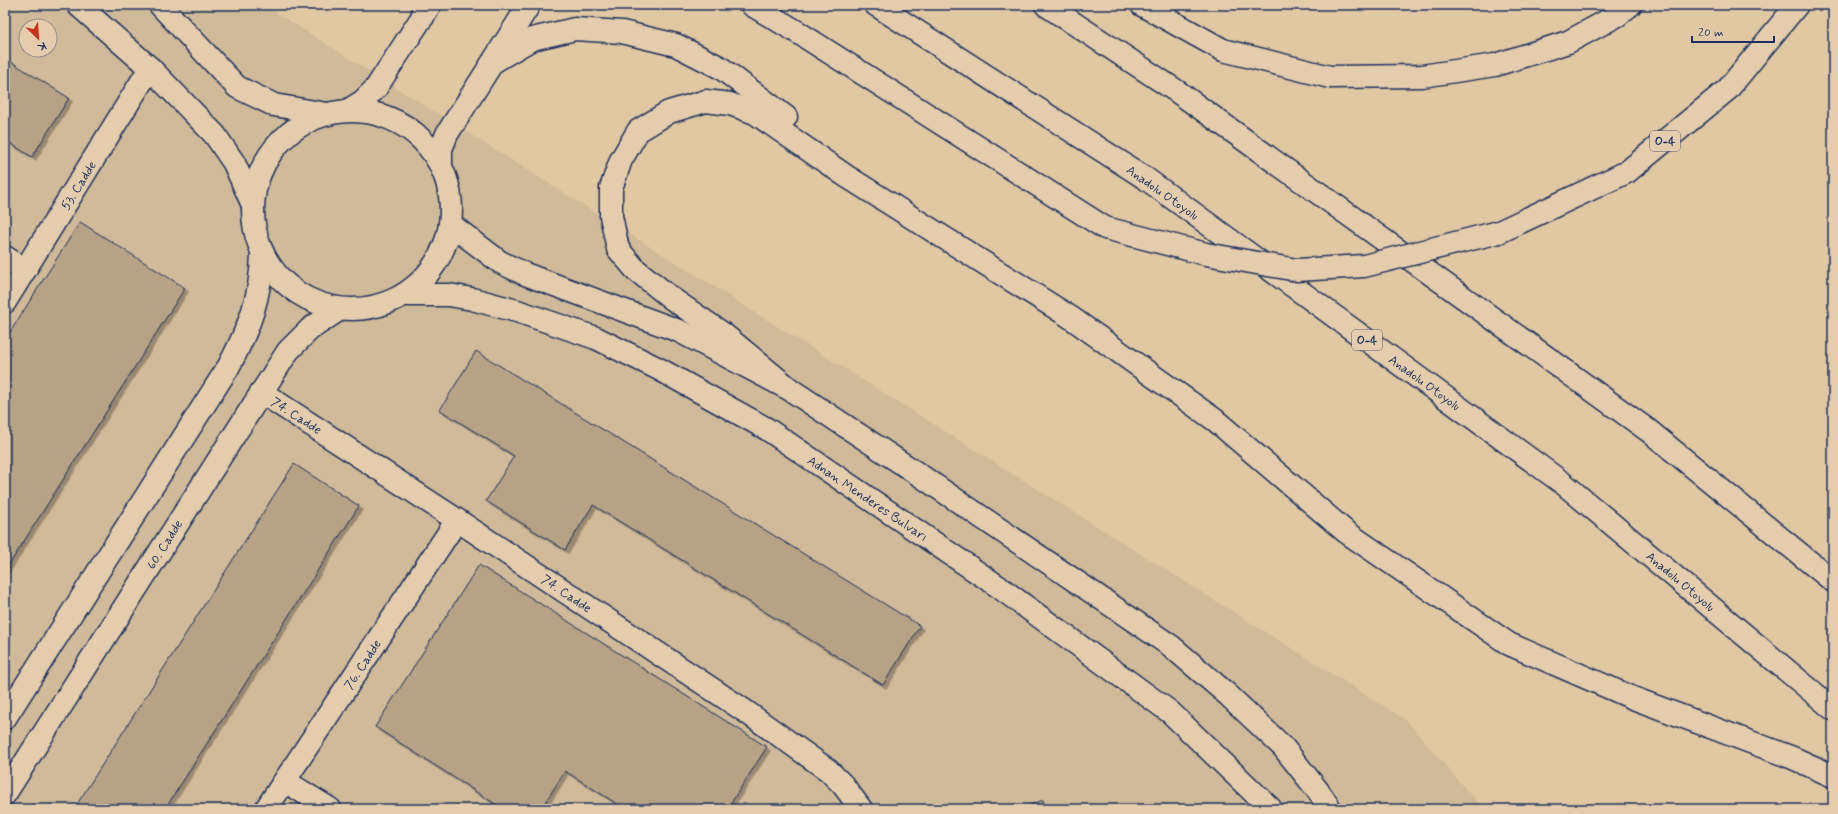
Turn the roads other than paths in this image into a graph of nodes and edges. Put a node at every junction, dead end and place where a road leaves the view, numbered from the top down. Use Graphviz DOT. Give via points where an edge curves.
graph roads {
  1 [pos="78,5"];
  2 [pos="160,5"];
  3 [pos="529,5"];
  4 [pos="752,5"];
  5 [pos="876,5"];
  6 [pos="1046,5"];
  7 [pos="1142,5"];
  8 [pos="1630,5"];
  9 [pos="1797,5"];
  10 [pos="425,9"];
  11 [pos="493,62"];
  12 [pos="150,68"];
  13 [pos="337,112"];
  14 [pos="440,164"];
  15 [pos="846,176"];
  16 [pos="252,203"];
  17 [pos="450,224"];
  18 [pos="262,254"];
  19 [pos="5,257"];
  20 [pos="25,270"];
  21 [pos="408,295"];
  22 [pos="5,302"];
  23 [pos="340,309"];
  24 [pos="791,390"];
  25 [pos="261,392"];
  26 [pos="457,520"];
  27 [pos="1833,581"];
  28 [pos="1833,709"];
  29 [pos="5,718"];
  30 [pos="1833,776"];
  31 [pos="285,781"];
  32 [pos="5,794"];
  33 [pos="266,809"];
  34 [pos="330,809"];
  35 [pos="861,809"];
  36 [pos="1271,809"];
  37 [pos="1330,809"];
  1 -- 12 [label="main road"];
  2 -- 13 [label="main road" via="237,87 274,105"];
  3 -- 11 [label="main road"];
  4 -- 9 [label="main road, O-4, bridge" via="1105,228 1206,254 1297,270 1364,266 1499,232 1627,172 1728,89"];
  5 -- 28 [label="main road, Anadolu Otoyolu / O-4" via="1145,178 1564,484"];
  6 -- 27 [label="main road" via="1178,92 1649,432"];
  7 -- 8 [label="main road" via="1223,50 1330,77 1422,76 1495,65 1568,42 1618,15"];
  10 -- 13 [label="main road" via="376,88 363,101"];
  11 -- 14 [label="main road" via="447,134 441,149"];
  11 -- 15 [label="main road" via="532,39 575,29 622,32 676,45 721,68 811,136"];
  12 -- 16 [label="main road" via="215,135 234,163"];
  12 -- 20 [label="main road, 53. Cadde"];
  13 -- 14 [label="main road" via="369,112 392,119 411,130 428,146"];
  13 -- 16 [label="main road" via="306,122 272,151 260,170"];
  14 -- 17 [label="main road" via="450,192"];
  15 -- 24 [label="main road" via="755,113 730,104 706,101 670,112 638,131 621,160 611,188 611,216 618,249 634,269 722,333"];
  15 -- 30 [label="main road" via="1070,317 1215,420 1346,532 1509,644 1633,698"];
  16 -- 18 [label="main road" via="254,229"];
  17 -- 21 [label="main road" via="440,258"];
  17 -- 24 [label="main road" via="500,262 525,274 679,331"];
  18 -- 23 [label="main road" via="272,271 302,297 320,305"];
  18 -- 29 [label="main road" via="256,306 232,360"];
  19 -- 20 [label="main road"];
  20 -- 22 [label="main road, 53. Cadde"];
  21 -- 23 [label="main road" via="372,308"];
  21 -- 36 [label="main road, Adnan Menderes Bulvarı" via="449,295 472,299 517,311 596,338 659,369 767,429 992,583 1170,712"];
  23 -- 25 [label="main road, 60. Cadde" via="310,329 288,351"];
  24 -- 37 [label="main road" via="1171,646 1228,695 1282,747"];
  25 -- 26 [label="main road, 74. Cadde"];
  25 -- 32 [label="main road, 60. Cadde"];
  26 -- 31 [label="main road, 76. Cadde"];
  26 -- 35 [label="main road, 74. Cadde" via="745,711 828,770"];
  31 -- 33 [label="main road, 76. Cadde"];
  31 -- 34 [label="main road"];
}
